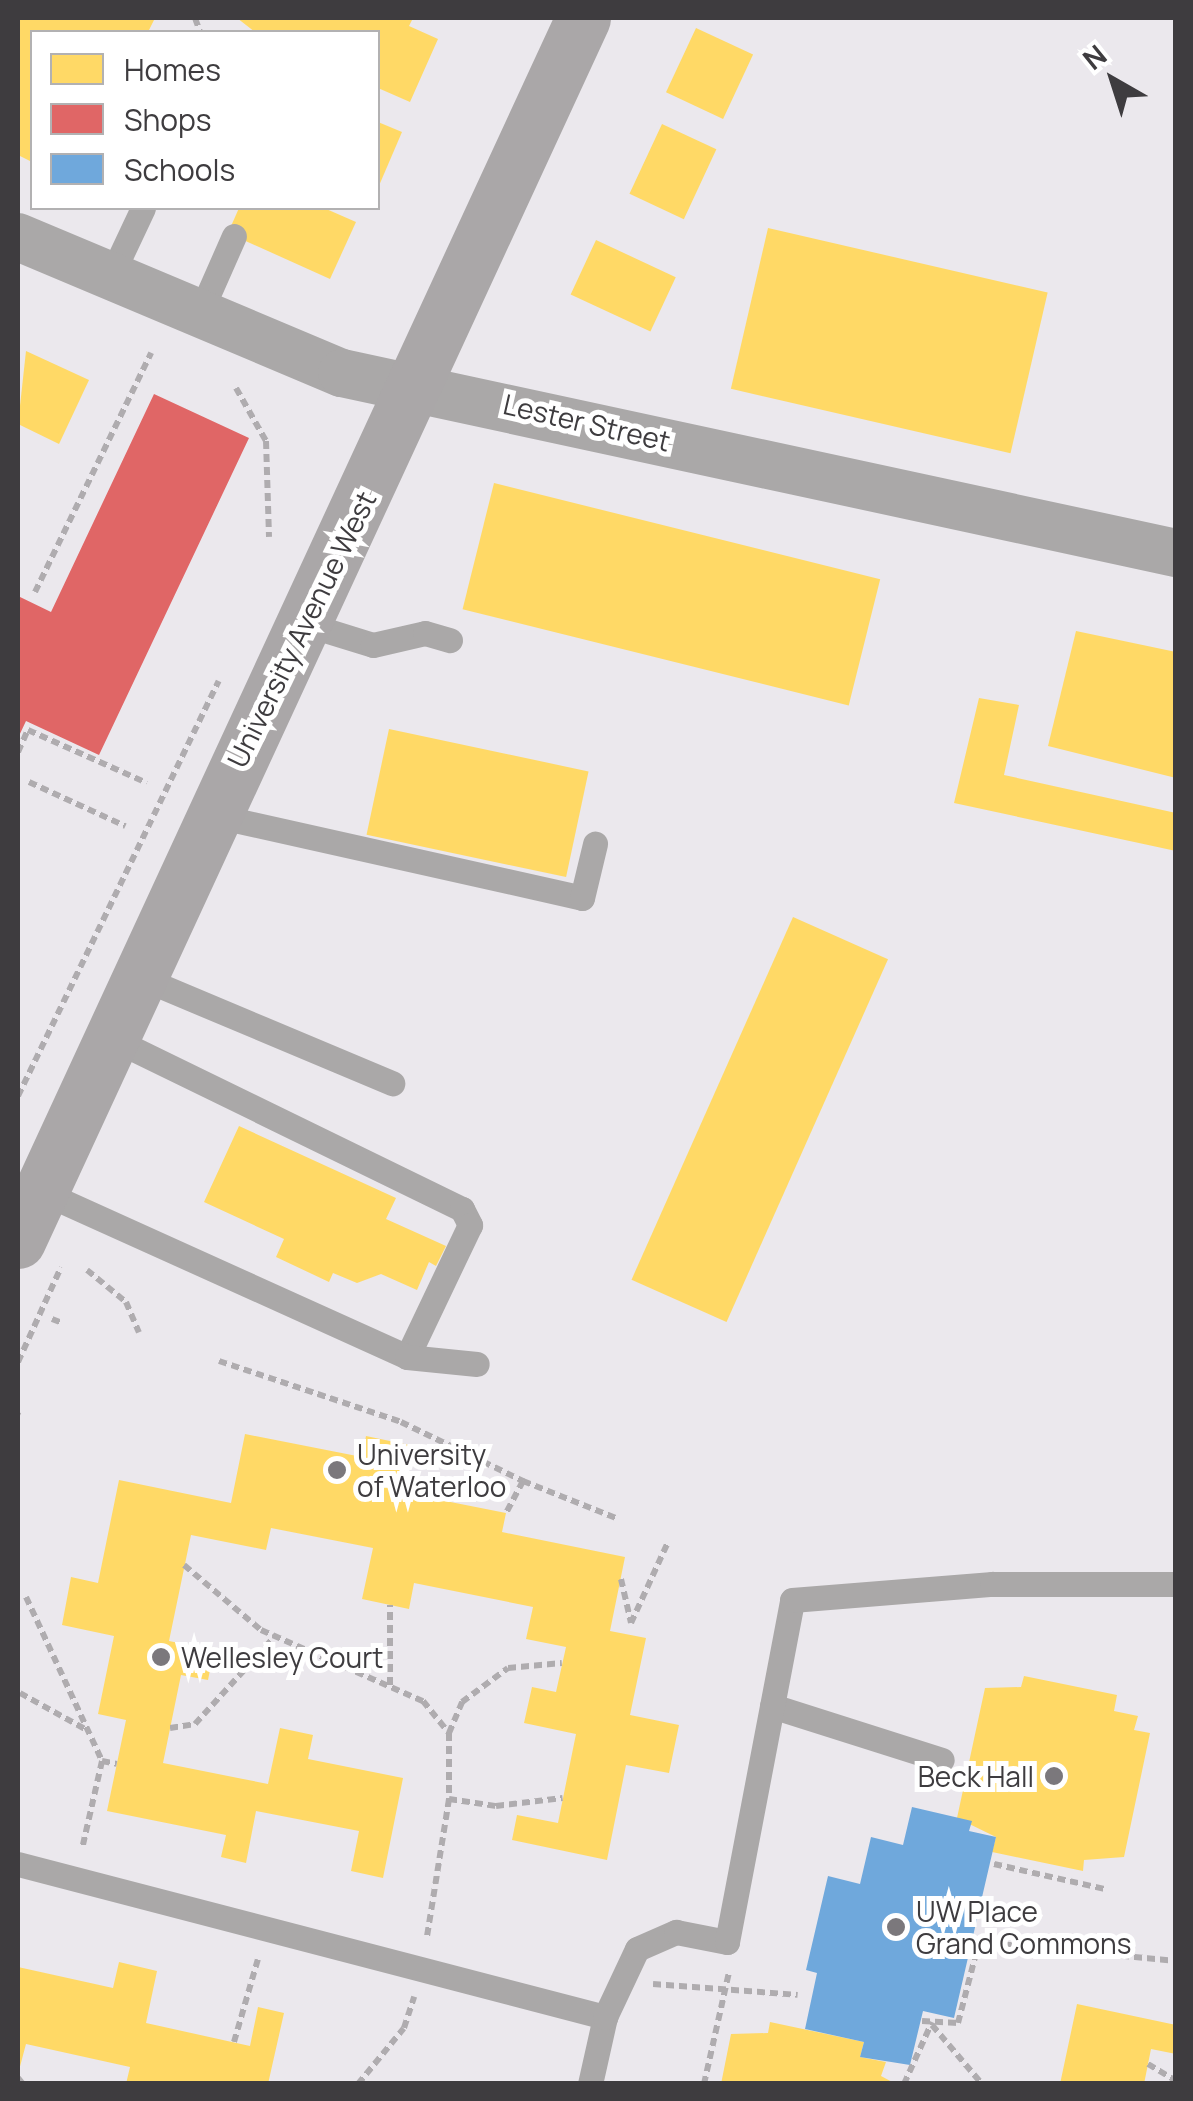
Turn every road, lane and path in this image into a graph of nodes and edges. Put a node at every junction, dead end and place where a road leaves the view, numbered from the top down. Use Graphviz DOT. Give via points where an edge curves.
graph roads {
  1 [pos="584,18"];
  2 [pos="143,210"];
  3 [pos="234,236"];
  4 [pos="18,238"];
  5 [pos="111,276"];
  6 [pos="200,313"];
  7 [pos="151,353"];
  8 [pos="236,388"];
  9 [pos="414,391"];
  10 [pos="269,536"];
  11 [pos="1176,553"];
  12 [pos="35,592"];
  13 [pos="302,623"];
  14 [pos="450,640"];
  15 [pos="223,673"];
  16 [pos="18,752"];
  17 [pos="30,782"];
  18 [pos="147,783"];
  19 [pos="212,815"];
  20 [pos="125,826"];
  21 [pos="595,844"];
  22 [pos="138,976"];
  23 [pos="109,1037"];
  24 [pos="392,1083"];
  25 [pos="18,1096"];
  26 [pos="40,1190"];
  27 [pos="18,1240"];
  28 [pos="87,1270"];
  29 [pos="52,1319"];
  30 [pos="60,1322"];
  31 [pos="139,1332"];
  32 [pos="407,1357"];
  33 [pos="219,1361"];
  34 [pos="477,1364"];
  35 [pos="523,1481"];
  36 [pos="506,1514"];
  37 [pos="616,1518"];
  38 [pos="668,1542"];
  39 [pos="184,1565"];
  40 [pos="621,1580"];
  41 [pos="1176,1584"];
  42 [pos="26,1598"];
  43 [pos="390,1605"];
  44 [pos="277,1634"];
  45 [pos="562,1664"];
  46 [pos="390,1684"];
  47 [pos="20,1693"];
  48 [pos="772,1706"];
  49 [pos="170,1728"];
  50 [pos="86,1730"];
  51 [pos="448,1733"];
  52 [pos="942,1760"];
  53 [pos="102,1761"];
  54 [pos="117,1764"];
  55 [pos="563,1798"];
  56 [pos="449,1800"];
  57 [pos="18,1864"];
  58 [pos="994,1864"];
  59 [pos="73,1879"];
  60 [pos="1104,1888"];
  61 [pos="267,1929"];
  62 [pos="727,1942"];
  63 [pos="1176,1961"];
  64 [pos="423,1970"];
  65 [pos="617,1980"];
  66 [pos="725,1994"];
  67 [pos="798,1995"];
  68 [pos="605,2017"];
  69 [pos="922,2021"];
  70 [pos="932,2024"];
  71 [pos="234,2042"];
  72 [pos="1148,2064"];
  73 [pos="1176,2081"];
  74 [pos="358,2084"];
  75 [pos="590,2084"];
  76 [pos="704,2084"];
  77 [pos="904,2084"];
  78 [pos="982,2084"];
  1 -- 9 [label="main road, University Avenue West"];
  2 -- 5 [label="lane"];
  3 -- 6 [label="lane"];
  4 -- 5 [label="street, Lester Street"];
  5 -- 6 [label="street, Lester Street"];
  6 -- 9 [label="street, Lester Street" via="342,373"];
  7 -- 12 [label="path"];
  8 -- 10 [label="path" via="266,441"];
  9 -- 11 [label="street, Lester Street"];
  9 -- 13 [label="main road, University Avenue West"];
  13 -- 14 [label="lane" via="373,645 425,633"];
  13 -- 19 [label="main road, University Avenue West"];
  15 -- 25 [label="path, University Avenue West"];
  16 -- 18 [label="path" via="28,730"];
  17 -- 20 [label="path"];
  19 -- 21 [label="lane" via="582,898"];
  19 -- 22 [label="main road, University Avenue West"];
  22 -- 23 [label="main road, University Avenue West"];
  22 -- 24 [label="lane"];
  23 -- 26 [label="main road, University Avenue West"];
  23 -- 32 [label="lane" via="462,1209 470,1225"];
  26 -- 27 [label="main road, University Avenue West"];
  26 -- 32 [label="lane"];
  28 -- 31 [label="path" via="126,1302"];
  29 -- 30 [label="path"];
  32 -- 34 [label="lane"];
  33 -- 35 [label="path" via="401,1422"];
  35 -- 36 [label="path"];
  35 -- 37 [label="path"];
  38 -- 40 [label="path" via="631,1624"];
  39 -- 44 [label="path"];
  41 -- 48 [label="lane" via="992,1584 792,1600"];
  42 -- 50 [label="path"];
  43 -- 46 [label="path"];
  44 -- 46 [label="path"];
  44 -- 49 [label="path" via="195,1724"];
  45 -- 51 [label="path" via="508,1668 462,1702"];
  46 -- 51 [label="path" via="423,1701"];
  47 -- 50 [label="path"];
  48 -- 52 [label="lane"];
  48 -- 62 [label="lane"];
  50 -- 53 [label="path"];
  51 -- 56 [label="path"];
  53 -- 54 [label="path"];
  53 -- 59 [label="path"];
  55 -- 56 [label="path"];
  56 -- 64 [label="path"];
  57 -- 59 [label="lane"];
  58 -- 60 [label="path"];
  59 -- 61 [label="lane"];
  61 -- 64 [label="lane"];
  61 -- 71 [label="path"];
  62 -- 65 [label="lane" via="676,1932 637,1949"];
  62 -- 66 [label="path"];
  63 -- 70 [label="path" via="979,1942 958,2023"];
  64 -- 68 [label="lane"];
  64 -- 74 [label="path" via="404,2028"];
  65 -- 66 [label="path"];
  65 -- 68 [label="lane"];
  66 -- 67 [label="path"];
  66 -- 76 [label="path"];
  68 -- 75 [label="lane"];
  69 -- 70 [label="path"];
  70 -- 77 [label="path"];
  70 -- 78 [label="path"];
  72 -- 73 [label="path"];
}
